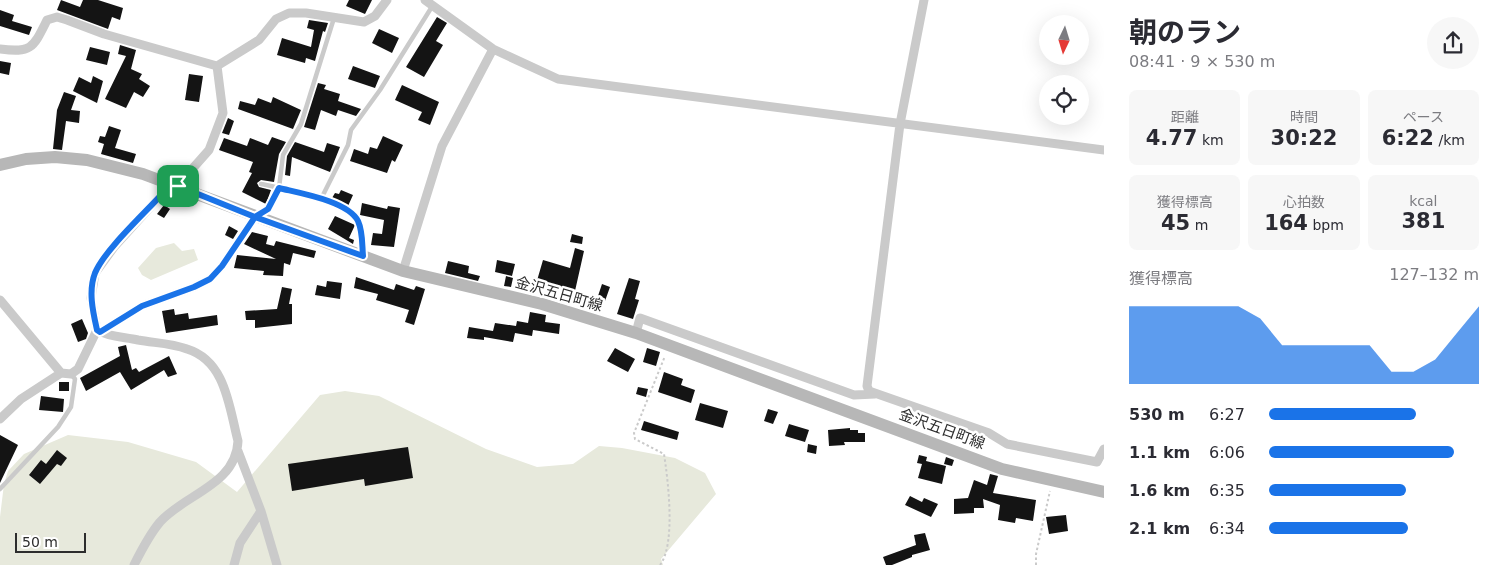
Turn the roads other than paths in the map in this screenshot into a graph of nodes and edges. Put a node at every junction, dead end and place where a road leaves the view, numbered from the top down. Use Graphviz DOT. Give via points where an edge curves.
graph roads {
  1 [pos="387,0"];
  2 [pos="924,0"];
  3 [pos="429,2"];
  4 [pos="334,18"];
  5 [pos="0,49"];
  6 [pos="494,49"];
  7 [pos="217,66"];
  8 [pos="900,124"];
  9 [pos="1104,150"];
  10 [pos="0,165"];
  11 [pos="175,184"];
  12 [pos="261,184"];
  13 [pos="279,188"];
  14 [pos="321,199"];
  15 [pos="255,217"];
  16 [pos="363,256"];
  17 [pos="403,271"];
  18 [pos="0,300"];
  19 [pos="99,331"];
  20 [pos="636,333"];
  21 [pos="61,373"];
  22 [pos="70,374"];
  23 [pos="875,394"];
  24 [pos="0,419"];
  25 [pos="1104,450"];
  26 [pos="238,451"];
  27 [pos="0,489"];
  28 [pos="1104,492"];
  29 [pos="261,511"];
  30 [pos="134,565"];
  31 [pos="234,565"];
  32 [pos="277,565"];
  1 -- 4 [label="street" via="375,16 364,22"];
  2 -- 8 [label="street"];
  3 -- 6 [label="street"];
  3 -- 14 [label="lane" via="380,90 351,130 348,145"];
  4 -- 7 [label="street" via="289,13 276,19 259,40"];
  4 -- 13 [label="lane" via="301,124 283,155"];
  5 -- 7 [label="street" via="26,51 35,44 47,20 57,17"];
  6 -- 8 [label="street" via="558,79"];
  6 -- 17 [label="street" via="442,146"];
  7 -- 11 [label="street" via="223,113 209,150"];
  8 -- 9 [label="street"];
  8 -- 23 [label="street" via="867,386 869,392"];
  10 -- 11 [label="main road, 金沢五日町線" via="55,157 87,160"];
  11 -- 15 [label="main road, 金沢五日町線"];
  11 -- 19 [label="street" via="114,247 95,273 91,298"];
  12 -- 13 [label="lane"];
  13 -- 14 [label="lane"];
  13 -- 15 [label="lane" via="268,209"];
  14 -- 16 [label="lane" via="351,213 358,222"];
  15 -- 16 [label="main road, 金沢五日町線"];
  15 -- 19 [label="street" via="210,279 142,306"];
  16 -- 17 [label="main road, 金沢五日町線"];
  17 -- 20 [label="main road, 金沢五日町線" via="542,304"];
  18 -- 21 [label="street"];
  19 -- 22 [label="street" via="78,369"];
  19 -- 26 [label="street" via="188,349 207,359 222,381"];
  20 -- 23 [label="street" via="640,318 854,394"];
  20 -- 28 [label="main road, 金沢五日町線" via="1002,469"];
  21 -- 22 [label="street"];
  21 -- 24 [label="street" via="21,399"];
  22 -- 27 [label="lane" via="75,379 71,407 58,427"];
  23 -- 25 [label="street" via="989,433 1007,444 1096,462"];
  26 -- 29 [label="street"];
  26 -- 30 [label="street" via="229,469 161,522"];
  29 -- 31 [label="street" via="240,543"];
  29 -- 32 [label="street"];
}
